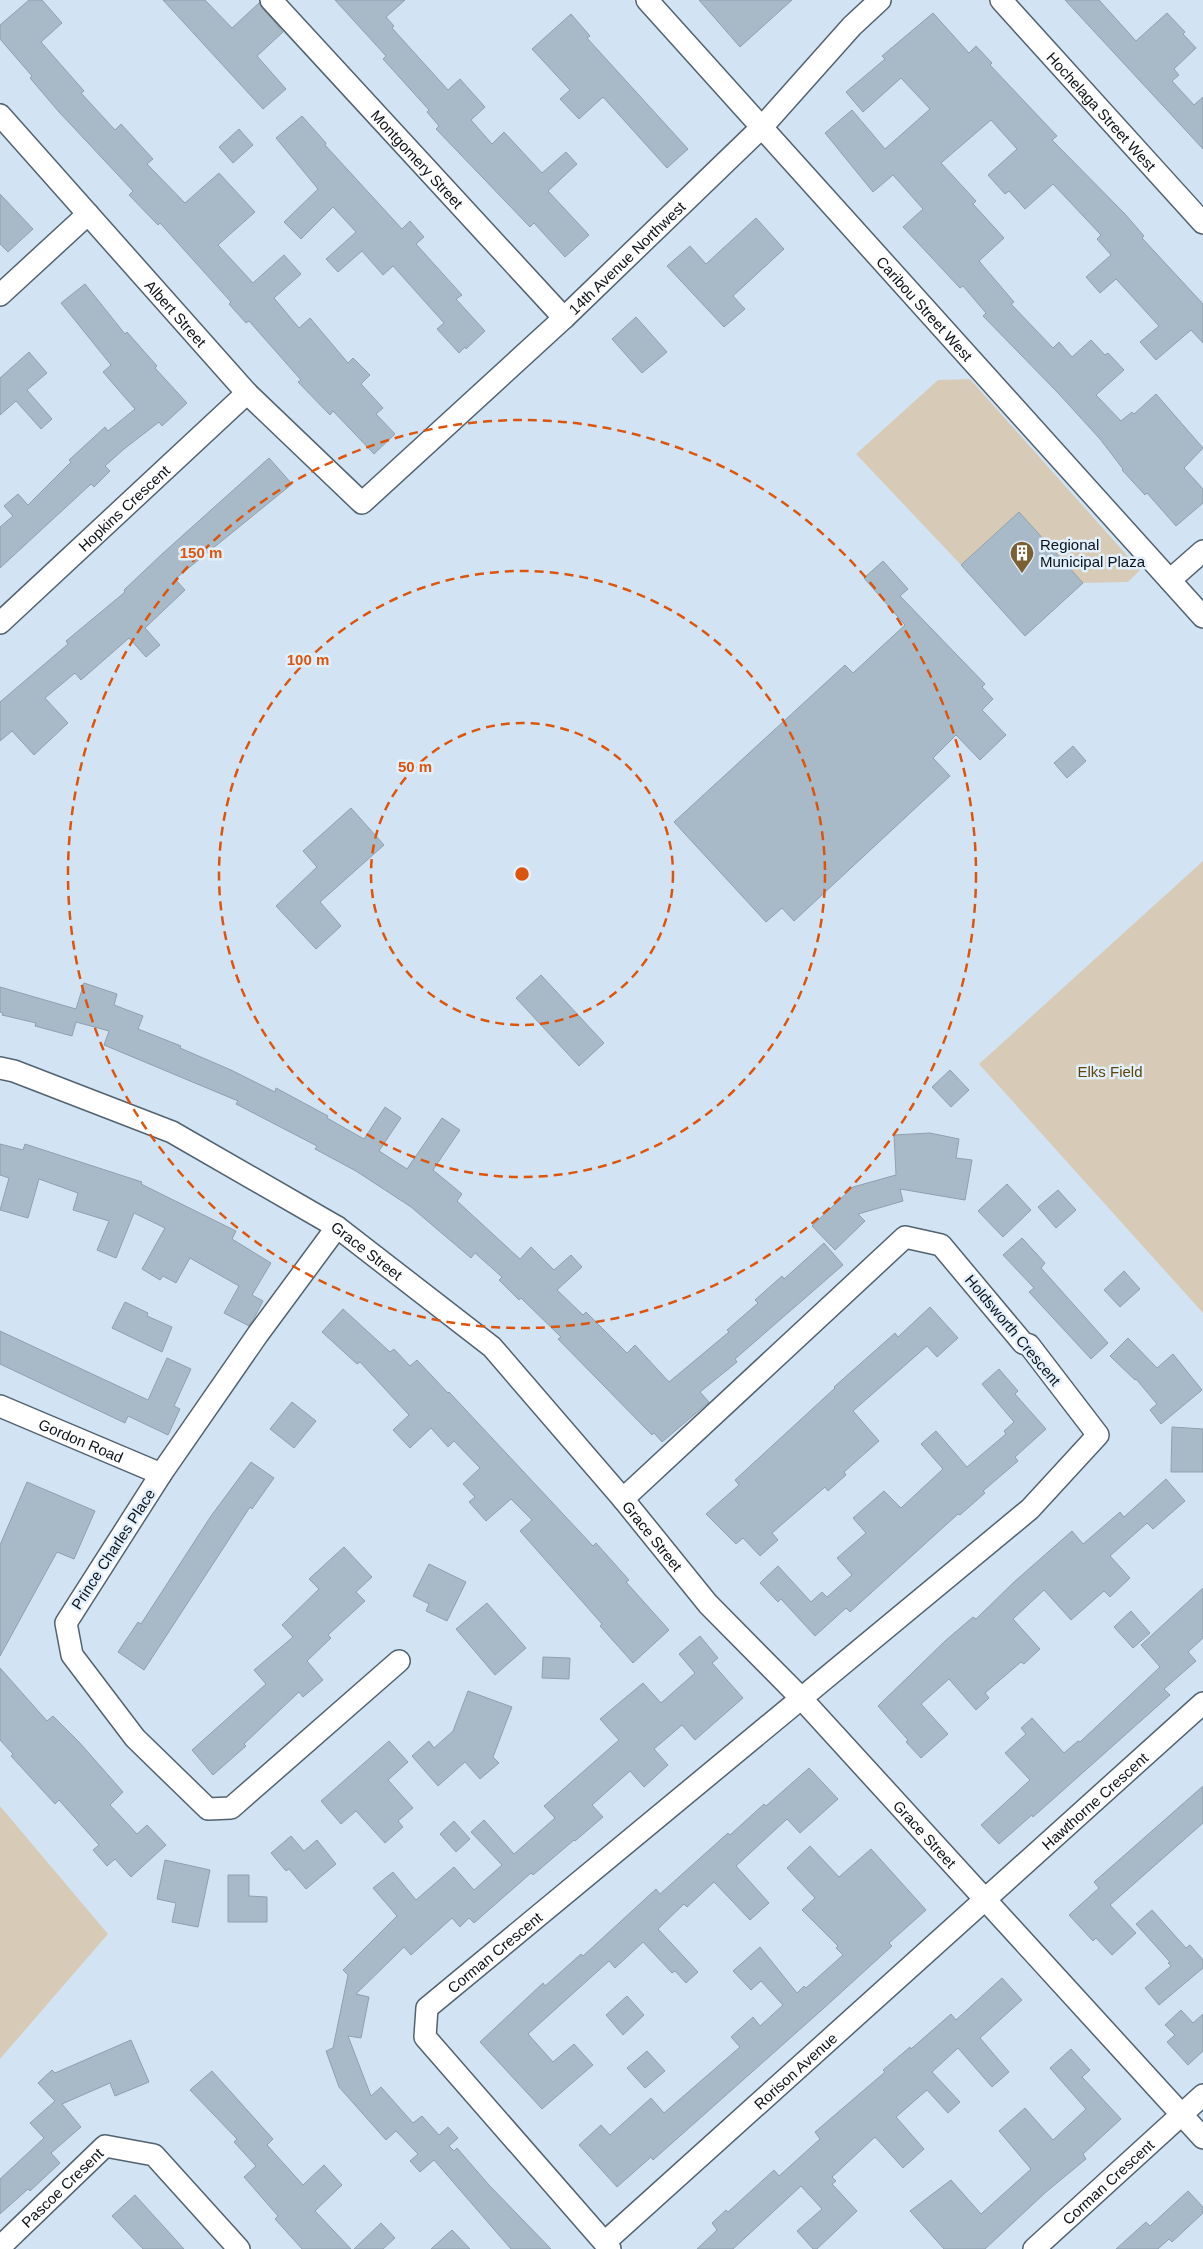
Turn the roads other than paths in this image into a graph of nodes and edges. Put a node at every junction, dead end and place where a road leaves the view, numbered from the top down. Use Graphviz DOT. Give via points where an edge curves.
graph roads {
  1 [pos="271,0"];
  2 [pos="647,0"];
  3 [pos="880,0"];
  4 [pos="1001,0"];
  5 [pos="0,115"];
  6 [pos="762,127"];
  7 [pos="88,214"];
  8 [pos="1203,223"];
  9 [pos="0,295"];
  10 [pos="564,318"];
  11 [pos="248,393"];
  12 [pos="362,503"];
  13 [pos="1203,551"];
  14 [pos="1170,580"];
  15 [pos="1203,617"];
  16 [pos="0,623"];
  17 [pos="0,1068"];
  18 [pos="337,1227"];
  19 [pos="0,1406"];
  20 [pos="161,1474"];
  21 [pos="623,1499"];
  22 [pos="398,1661"];
  23 [pos="801,1698"];
  24 [pos="1203,1703"];
  25 [pos="985,1899"];
  26 [pos="1203,2095"];
  27 [pos="1181,2114"];
  28 [pos="1203,2138"];
  29 [pos="0,2246"];
  30 [pos="608,2246"];
  31 [pos="239,2249"];
  32 [pos="1034,2249"];
  1 -- 10 [label="street, Montgomery Street"];
  2 -- 6 [label="street, Caribou Street West"];
  3 -- 6 [label="street, 14th Avenue Northwest" via="852,26"];
  4 -- 8 [label="street, Hochelaga Street West"];
  5 -- 7 [label="street, Albert Street"];
  6 -- 10 [label="street, 14th Avenue Northwest"];
  6 -- 14 [label="street, Caribou Street West"];
  7 -- 9 [label="street"];
  7 -- 11 [label="street, Albert Street"];
  10 -- 12 [label="street, 14th Avenue Northwest"];
  11 -- 12 [label="street, Albert Street"];
  11 -- 16 [label="street, Hopkins Crescent"];
  13 -- 14 [label="street"];
  14 -- 15 [label="street, Caribou Street West"];
  17 -- 18 [label="street, Grace Street" via="172,1132"];
  18 -- 20 [label="street, Prince Charles Place"];
  18 -- 21 [label="street, Grace Street" via="492,1347"];
  19 -- 20 [label="street, Gordon Road"];
  20 -- 22 [label="street, Prince Charles Place" via="66,1622 72,1655 83,1670 135,1738 208,1809 231,1808"];
  21 -- 23 [label="street, Grace Street" via="708,1604"];
  21 -- 23 [label="street, Holdsworth Crescent" via="905,1237 941,1245 1023,1342 1029,1345 1098,1434 1030,1509"];
  23 -- 25 [label="street, Grace Street"];
  23 -- 30 [label="street, Corman Crescent" via="427,2008 425,2036"];
  24 -- 25 [label="street, Hawthorne Crescent"];
  25 -- 27 [label="street, Grace Street"];
  25 -- 30 [label="street, Rorison Avenue"];
  26 -- 27 [label="street"];
  27 -- 28 [label="street, Grace Street"];
  27 -- 32 [label="street, Corman Crescent"];
  29 -- 31 [label="street, Pascoe Cresent" via="106,2146 154,2155"];
}
